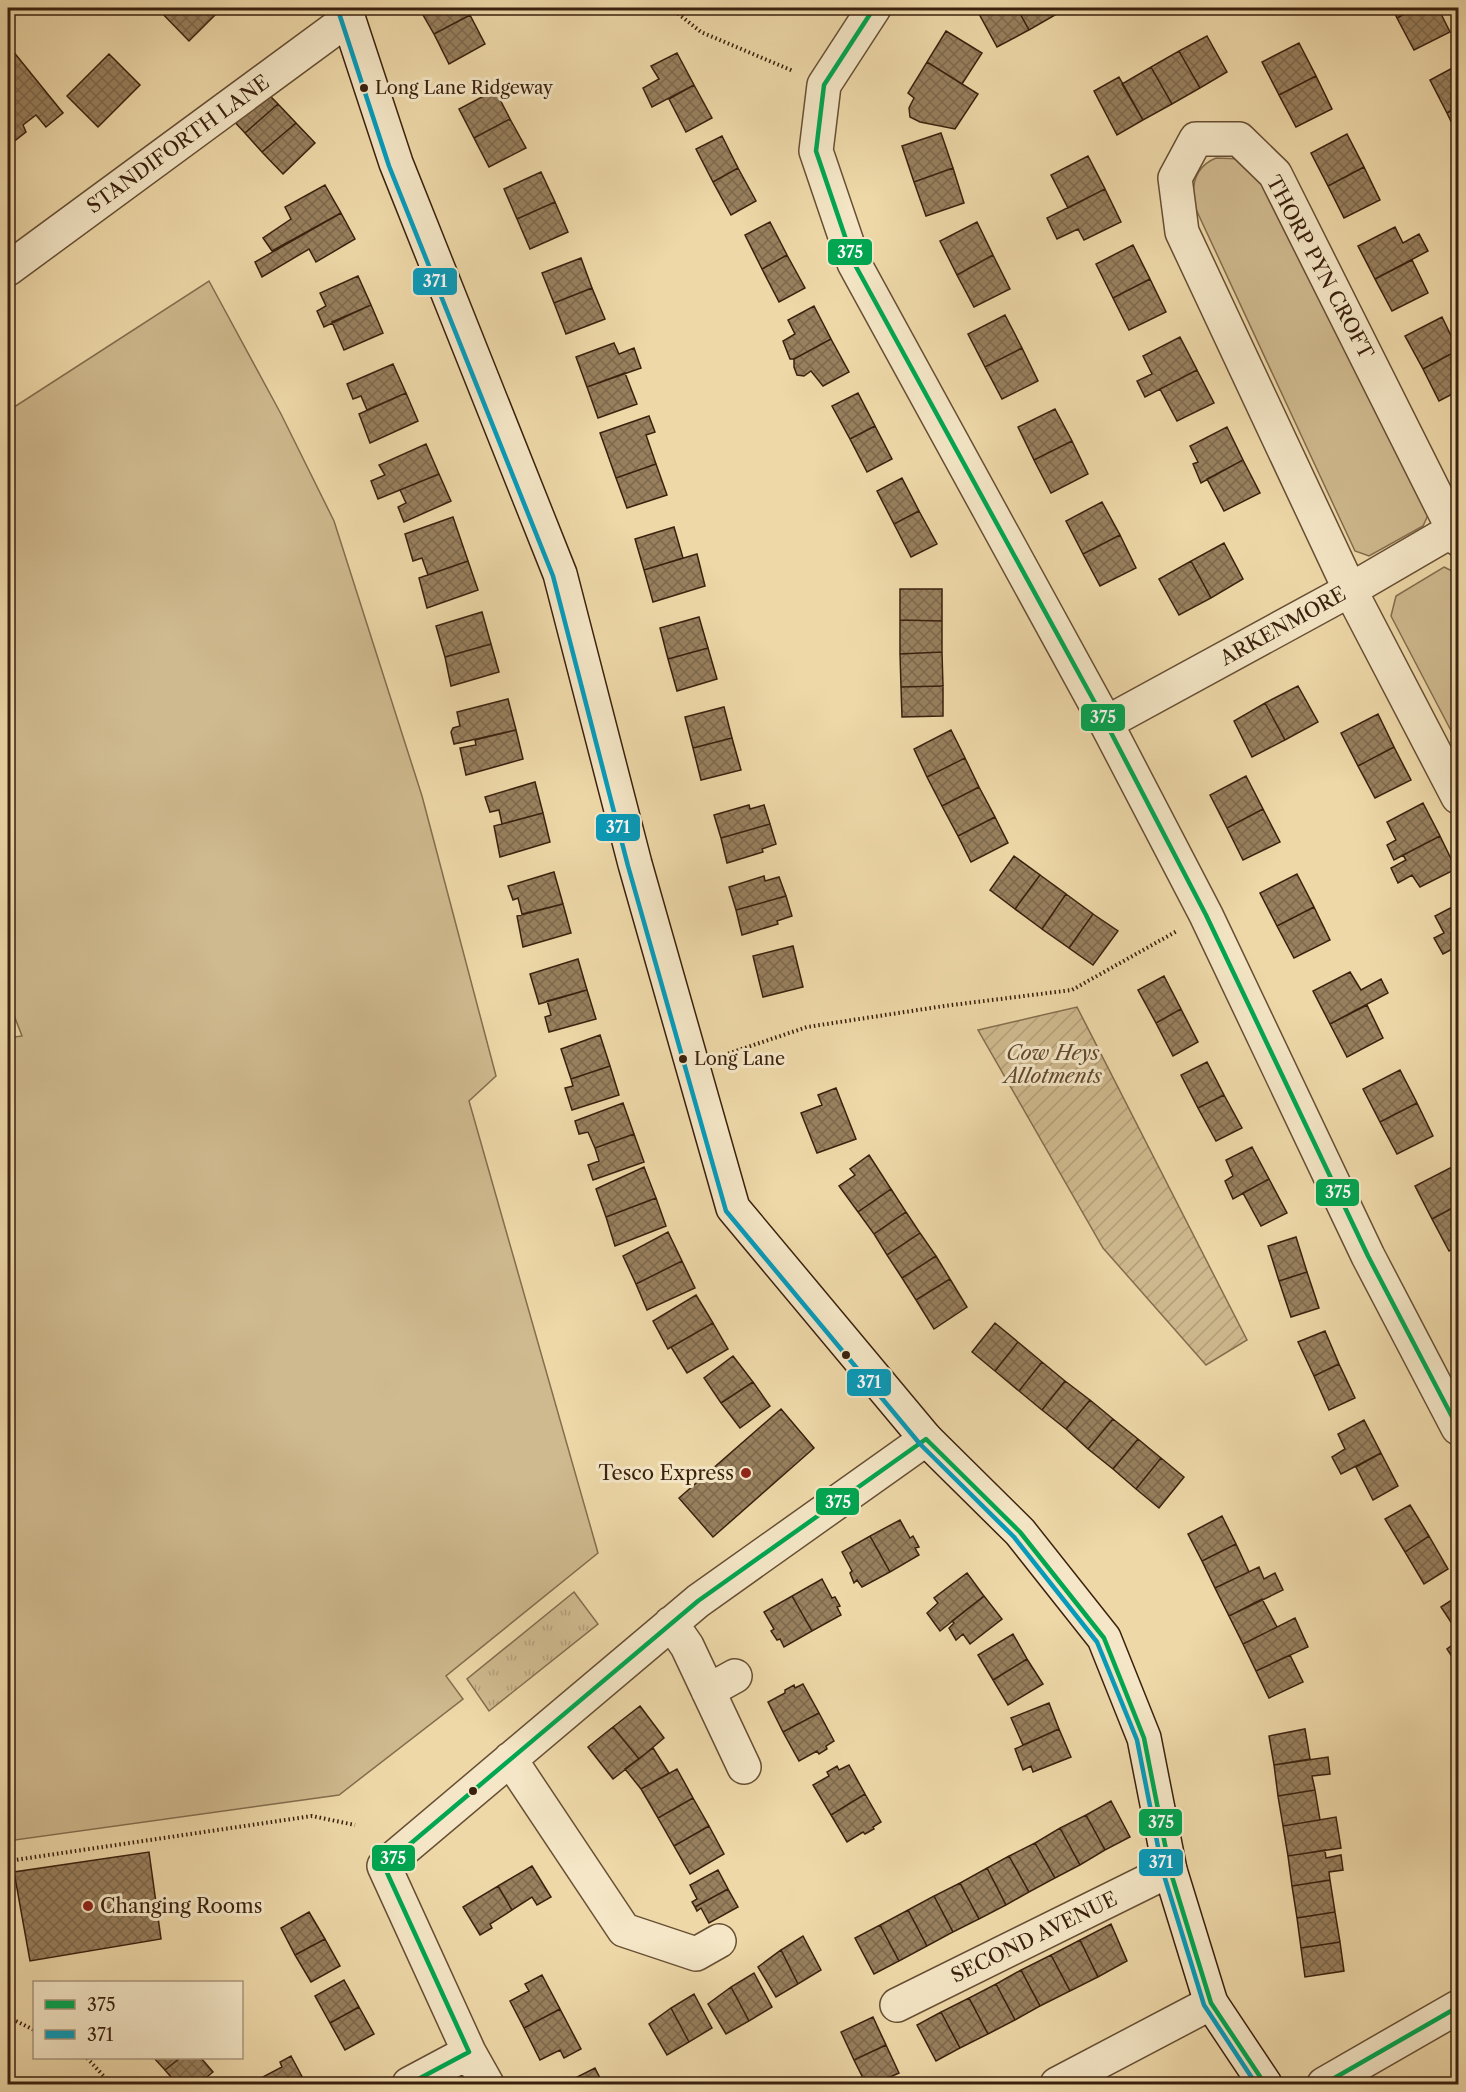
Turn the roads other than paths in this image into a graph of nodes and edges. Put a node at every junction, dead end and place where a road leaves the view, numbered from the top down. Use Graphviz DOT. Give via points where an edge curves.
graph roads {
  1 [pos="874,8"];
  2 [pos="346,13"];
  3 [pos="8,269"];
  4 [pos="1457,532"];
  5 [pos="1350,590"];
  6 [pos="1106,723"];
  7 [pos="1458,797"];
  8 [pos="1454,1409"];
  9 [pos="926,1439"];
  10 [pos="671,1623"];
  11 [pos="510,1759"];
  12 [pos="744,1767"];
  13 [pos="1170,1870"];
  14 [pos="719,1941"];
  15 [pos="1211,2003"];
  16 [pos="897,2005"];
  17 [pos="1458,2007"];
  18 [pos="470,2052"];
  19 [pos="409,2085"];
  20 [pos="487,2085"];
  21 [pos="1057,2085"];
  22 [pos="1265,2085"];
  23 [pos="1324,2085"];
  1 -- 6 [label="street" via="824,85 816,151 854,264"];
  2 -- 3 [label="street, STANDIFORTH LANE"];
  2 -- 9 [label="street" via="396,163 560,574 635,864 733,1208"];
  4 -- 5 [label="street, ARKENMORE"];
  4 -- 5 [label="street, THORP PYN CROFT" via="1275,174 1239,139 1196,139 1175,178 1182,232"];
  5 -- 6 [label="street, ARKENMORE"];
  5 -- 7 [label="street"];
  6 -- 8 [label="street" via="1206,915 1368,1256"];
  9 -- 10 [label="street"];
  9 -- 13 [label="street" via="1020,1533 1104,1638 1144,1738"];
  10 -- 11 [label="street"];
  10 -- 12 [label="street" via="722,1684"];
  11 -- 14 [label="street" via="624,1930 696,1954"];
  11 -- 18 [label="street" via="384,1866"];
  13 -- 15 [label="street"];
  13 -- 16 [label="street, SECOND AVENUE"];
  15 -- 21 [label="street"];
  15 -- 22 [label="street"];
  17 -- 23 [label="street"];
  18 -- 19 [label="street"];
  18 -- 20 [label="street"];
}
